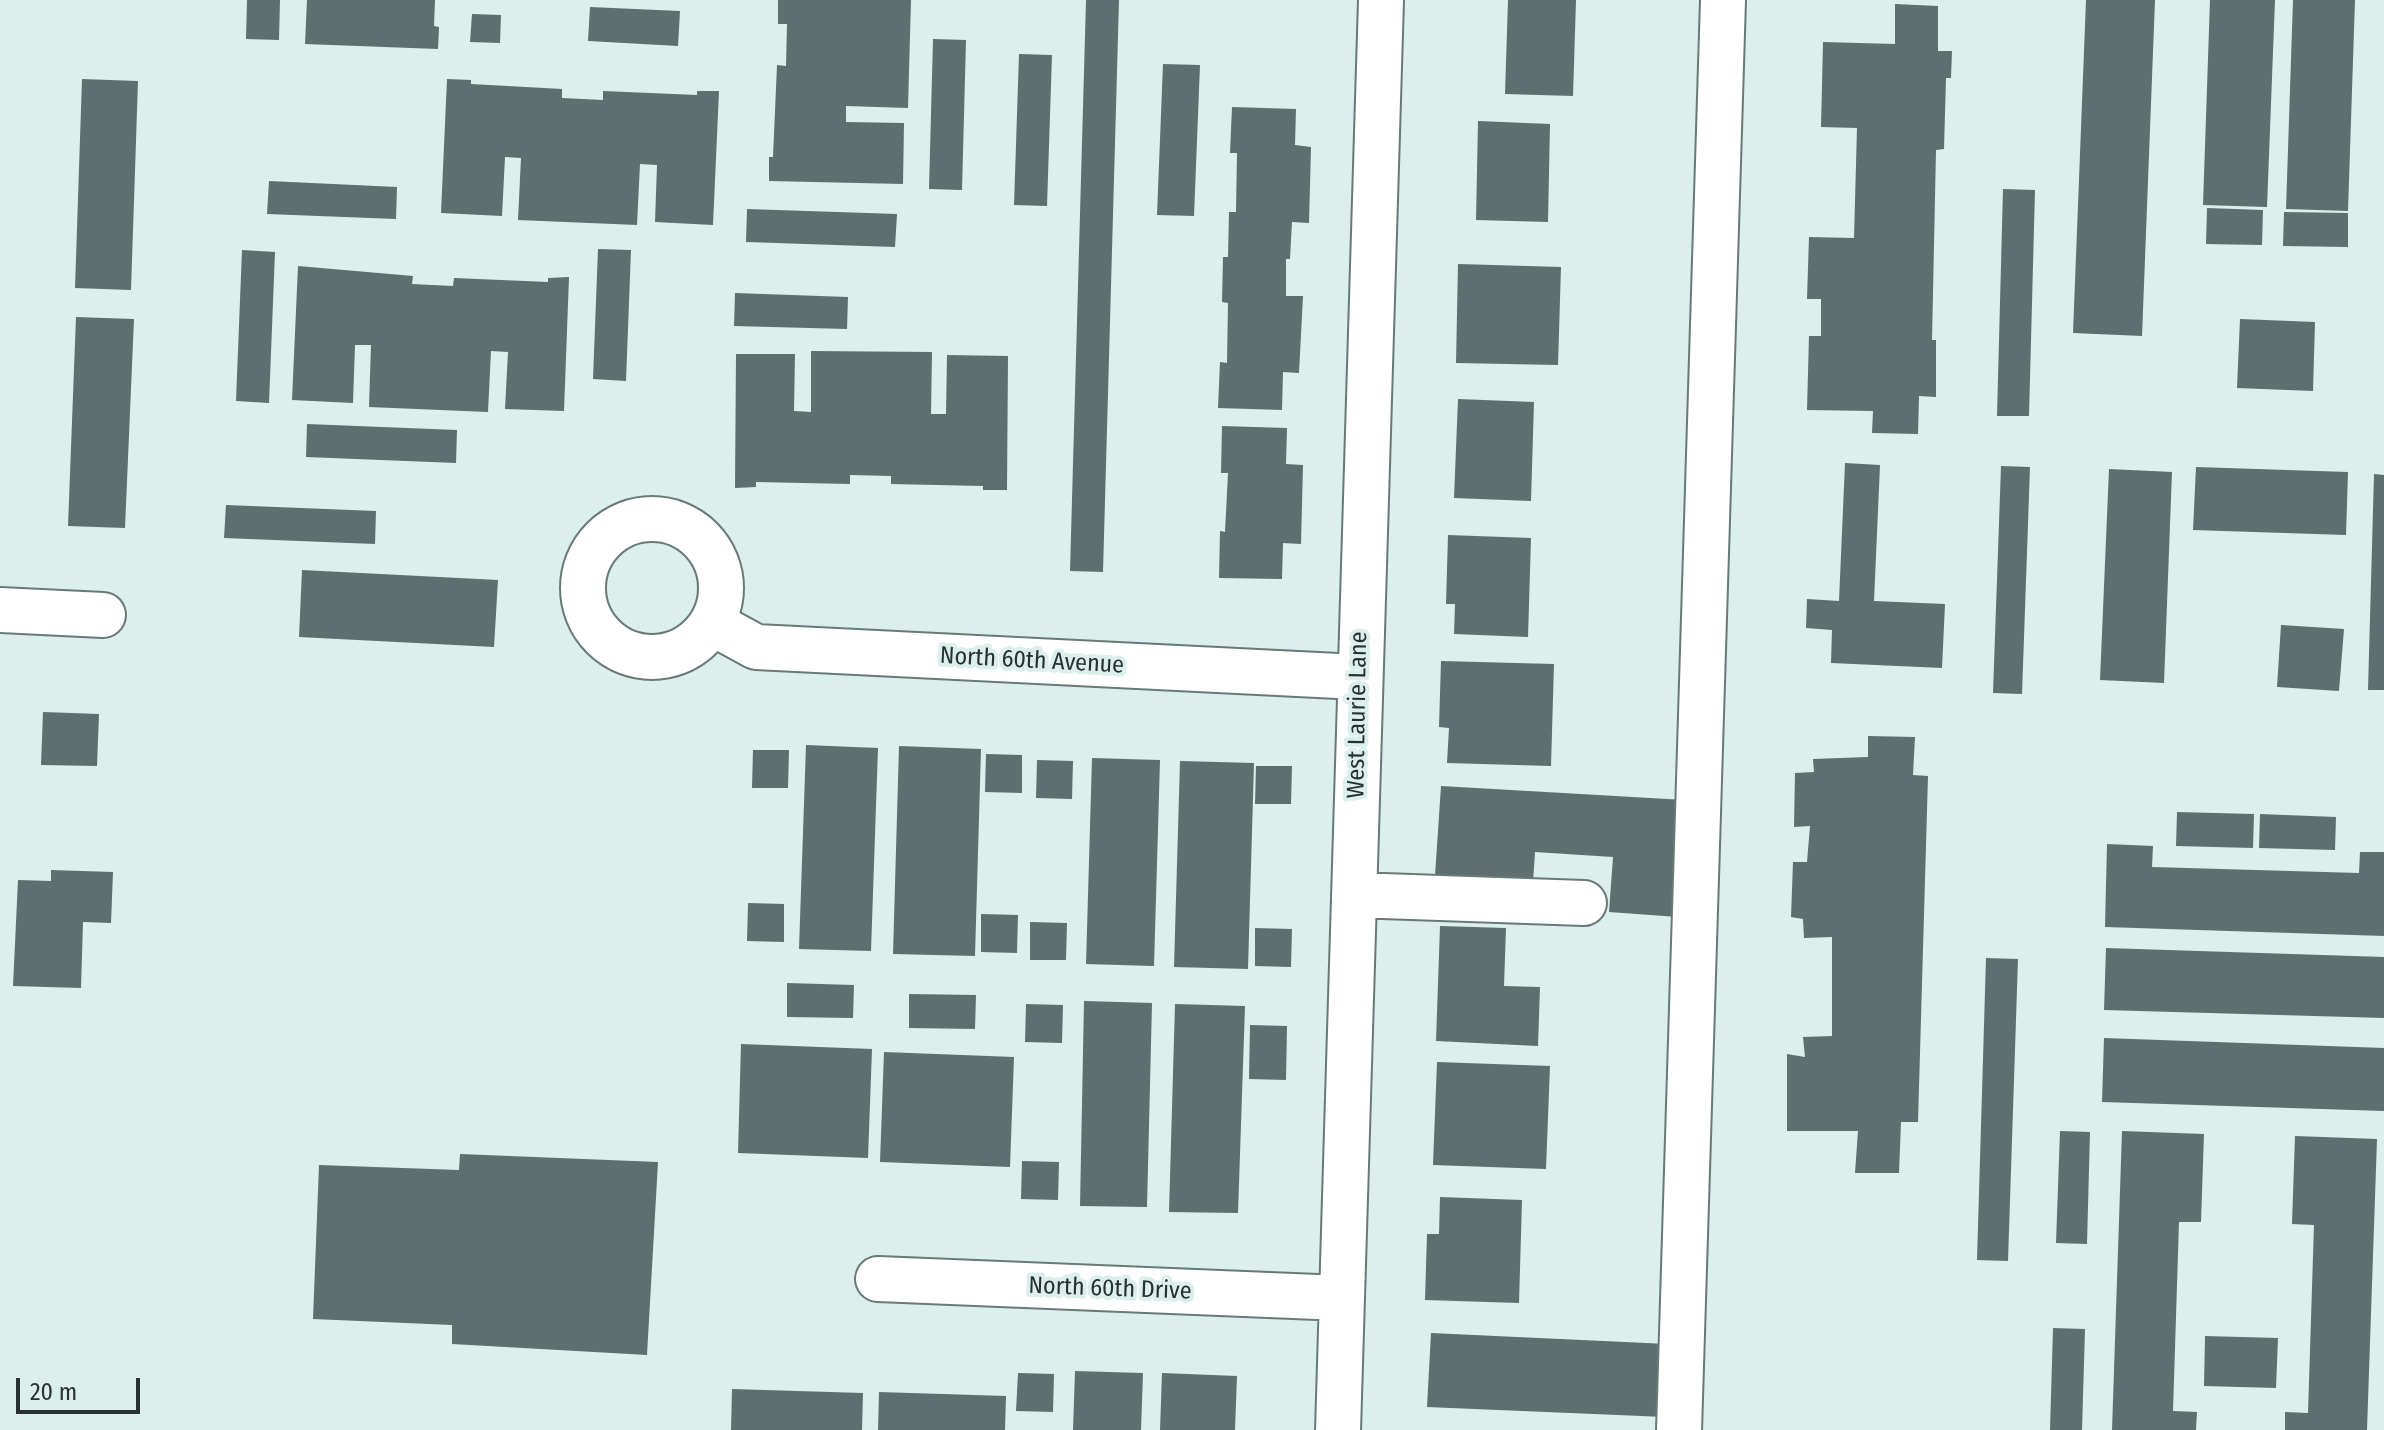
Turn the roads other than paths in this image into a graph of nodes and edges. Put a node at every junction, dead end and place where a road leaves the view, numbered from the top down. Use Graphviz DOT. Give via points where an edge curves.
graph roads {
  1 [pos="1381,0"];
  2 [pos="1723,0"];
  3 [pos="0,610"];
  4 [pos="103,615"];
  5 [pos="712,623"];
  6 [pos="1358,677"];
  7 [pos="1354,895"];
  8 [pos="1584,903"];
  9 [pos="878,1279"];
  10 [pos="1342,1298"];
  11 [pos="1338,1430"];
  12 [pos="1679,1430"];
  1 -- 6 [label="street, West Laurie Lane"];
  2 -- 12 [label="street"];
  3 -- 4 [label="street"];
  5 -- 6 [label="street, North 60th Avenue" via="756,647"];
  6 -- 7 [label="street, West Laurie Lane"];
  7 -- 8 [label="street"];
  7 -- 10 [label="street, West Laurie Lane"];
  9 -- 10 [label="street, North 60th Drive"];
  10 -- 11 [label="street, West Laurie Lane"];
}
